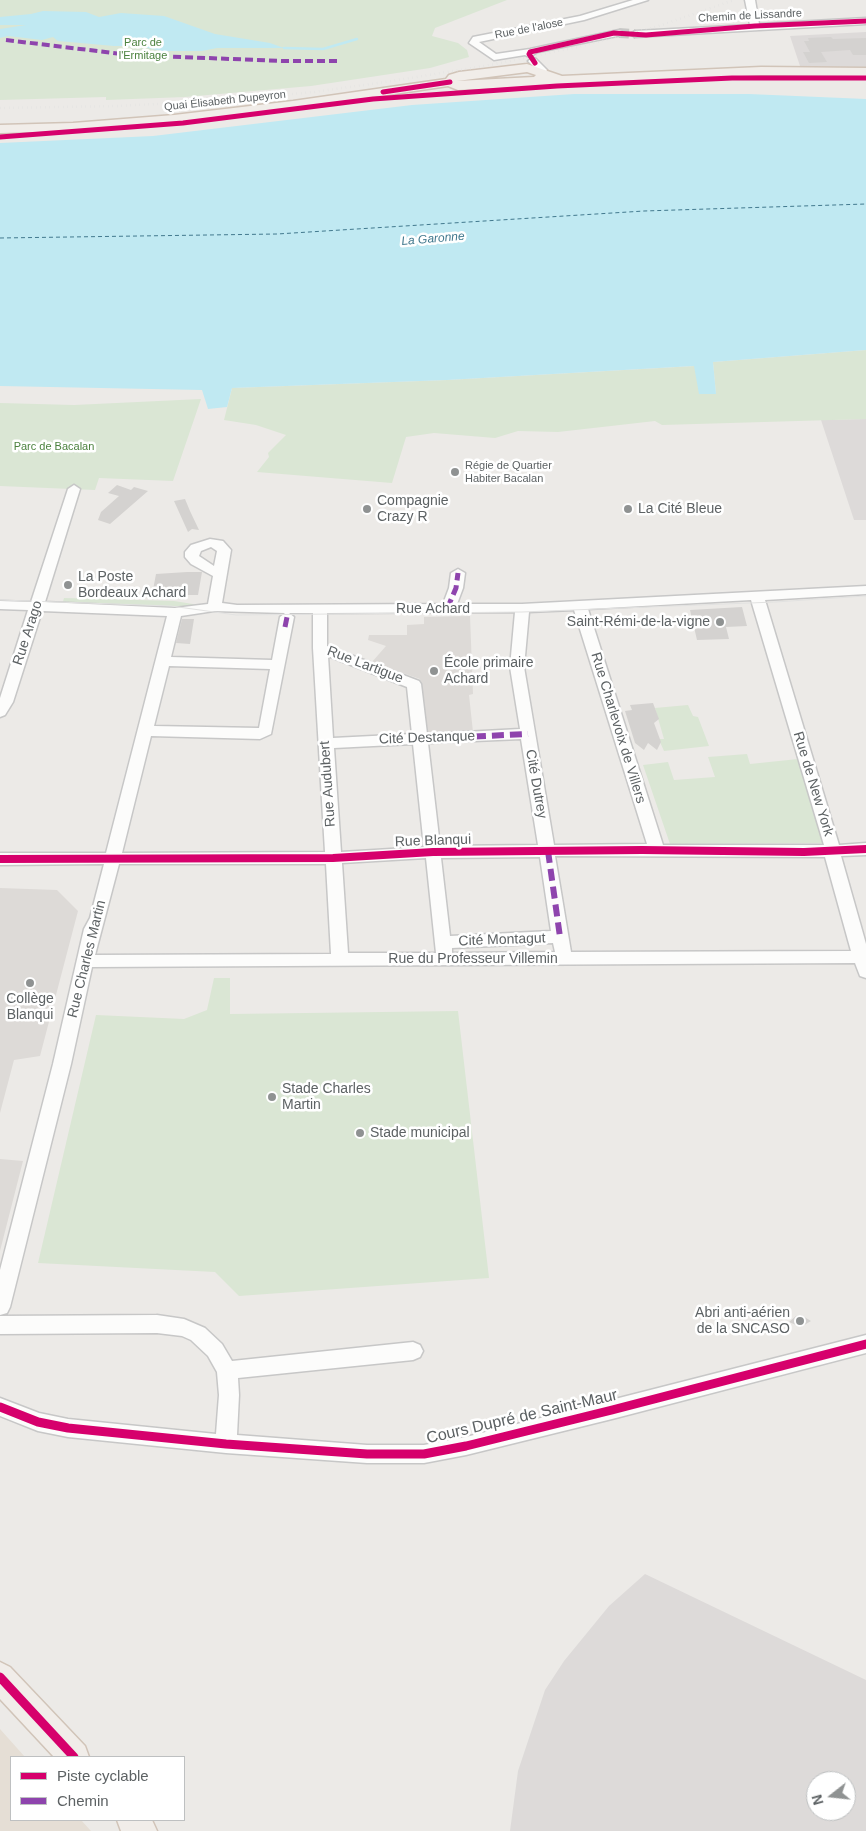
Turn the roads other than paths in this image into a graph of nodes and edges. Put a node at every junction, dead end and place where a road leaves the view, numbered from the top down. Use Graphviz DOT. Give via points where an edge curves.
graph roads {
  1 [pos="643,0"];
  2 [pos="750,0"];
  3 [pos="866,21"];
  4 [pos="755,26"];
  5 [pos="619,33"];
  6 [pos="635,34"];
  7 [pos="535,66"];
  8 [pos="866,72"];
  9 [pos="0,129"];
  10 [pos="74,489"];
  11 [pos="458,573"];
  12 [pos="219,574"];
  13 [pos="866,590"];
  14 [pos="757,596"];
  15 [pos="0,605"];
  16 [pos="580,605"];
  17 [pos="214,607"];
  18 [pos="36,608"];
  19 [pos="320,608"];
  20 [pos="522,608"];
  21 [pos="450,609"];
  22 [pos="174,612"];
  23 [pos="286,622"];
  24 [pos="320,648"];
  25 [pos="162,661"];
  26 [pos="278,665"];
  27 [pos="0,712"];
  28 [pos="145,731"];
  29 [pos="528,734"];
  30 [pos="420,739"];
  31 [pos="326,743"];
  32 [pos="866,849"];
  33 [pos="832,850"];
  34 [pos="548,851"];
  35 [pos="433,852"];
  36 [pos="657,852"];
  37 [pos="333,858"];
  38 [pos="0,859"];
  39 [pos="112,859"];
  40 [pos="560,937"];
  41 [pos="443,942"];
  42 [pos="564,959"];
  43 [pos="340,960"];
  44 [pos="445,960"];
  45 [pos="85,962"];
  46 [pos="864,965"];
  47 [pos="0,1307"];
  48 [pos="0,1325"];
  49 [pos="866,1344"];
  50 [pos="413,1351"];
  51 [pos="227,1370"];
  52 [pos="0,1407"];
  53 [pos="226,1444"];
  54 [pos="0,1677"];
  55 [pos="73,1756"];
  56 [pos="133,1821"];
  57 [pos="142,1831"];
  1 -- 7 [label="street, Rue de l'alose" via="581,18 476,39 474,43 494,56"];
  2 -- 4 [label="street"];
  3 -- 4 [label="street, Chemin de Lissandre"];
  4 -- 6 [label="street, Chemin de Lissandre"];
  5 -- 7 [label="street"];
  7 -- 8 [label="main road, Quai Élisabeth Dupeyron" via="570,79 761,70"];
  7 -- 9 [label="main road, Quai Élisabeth Dupeyron" via="459,76 450,82 184,118"];
  10 -- 18 [label="street, Rue Arago"];
  11 -- 21 [label="street"];
  12 -- 17 [label="street"];
  13 -- 14 [label="street, Rue Achard"];
  14 -- 16 [label="street, Rue Achard"];
  14 -- 33 [label="street, Rue de New York"];
  15 -- 18 [label="street, Rue Achard"];
  16 -- 20 [label="street, Rue Achard"];
  16 -- 36 [label="street, Rue Charlevoix de Villers"];
  17 -- 19 [label="street, Rue Achard"];
  17 -- 22 [label="street, Rue Achard"];
  18 -- 22 [label="street, Rue Achard"];
  18 -- 27 [label="street, Rue Arago"];
  19 -- 21 [label="street, Rue Achard"];
  19 -- 24 [label="street, Rue Audubert"];
  20 -- 21 [label="street, Rue Achard"];
  20 -- 29 [label="street, Cité Dutrey" via="517,667"];
  22 -- 25 [label="street, Rue Charles Martin"];
  23 -- 26 [label="street"];
  24 -- 30 [label="street, Rue Lartigue" via="414,684"];
  24 -- 31 [label="street, Rue Audubert"];
  25 -- 26 [label="street"];
  25 -- 28 [label="street, Rue Charles Martin"];
  26 -- 28 [label="street" via="266,731 260,734"];
  28 -- 39 [label="street, Rue Charles Martin"];
  29 -- 30 [label="street, Cité Destanque"];
  29 -- 34 [label="street, Cité Dutrey"];
  30 -- 31 [label="street, Cité Destanque"];
  30 -- 35 [label="street"];
  31 -- 37 [label="street, Rue Audubert"];
  32 -- 33 [label="street, Rue Blanqui"];
  33 -- 36 [label="street, Rue Blanqui"];
  33 -- 46 [label="street, Rue de New York"];
  34 -- 35 [label="street, Rue Blanqui"];
  34 -- 36 [label="street, Rue Blanqui"];
  34 -- 40 [label="street, Cité Dutrey"];
  35 -- 37 [label="street, Rue Blanqui"];
  35 -- 41 [label="street"];
  37 -- 39 [label="street, Rue Blanqui"];
  37 -- 43 [label="street, Rue Audubert"];
  38 -- 39 [label="street, Rue Blanqui"];
  39 -- 45 [label="street, Rue Charles Martin"];
  40 -- 41 [label="street, Cité Montagut"];
  40 -- 42 [label="street, Cité Dutrey"];
  41 -- 44 [label="street"];
  42 -- 44 [label="street, Rue du Professeur Villemin"];
  42 -- 46 [label="street, Rue du Professeur Villemin"];
  43 -- 44 [label="street, Rue du Professeur Villemin"];
  43 -- 45 [label="street, Rue du Professeur Villemin"];
  45 -- 47 [label="street, Rue Charles Martin"];
  48 -- 51 [label="street" via="157,1324 184,1328 207,1341"];
  49 -- 53 [label="street, Cours Dupré de Saint-Maur" via="444,1451 385,1455"];
  50 -- 51 [label="street"];
  51 -- 53 [label="street"];
  52 -- 53 [label="street, Cours Dupré de Saint-Maur" via="38,1422 68,1428"];
  54 -- 55 [label="main road"];
  56 -- 57 [label="main road"];
}
